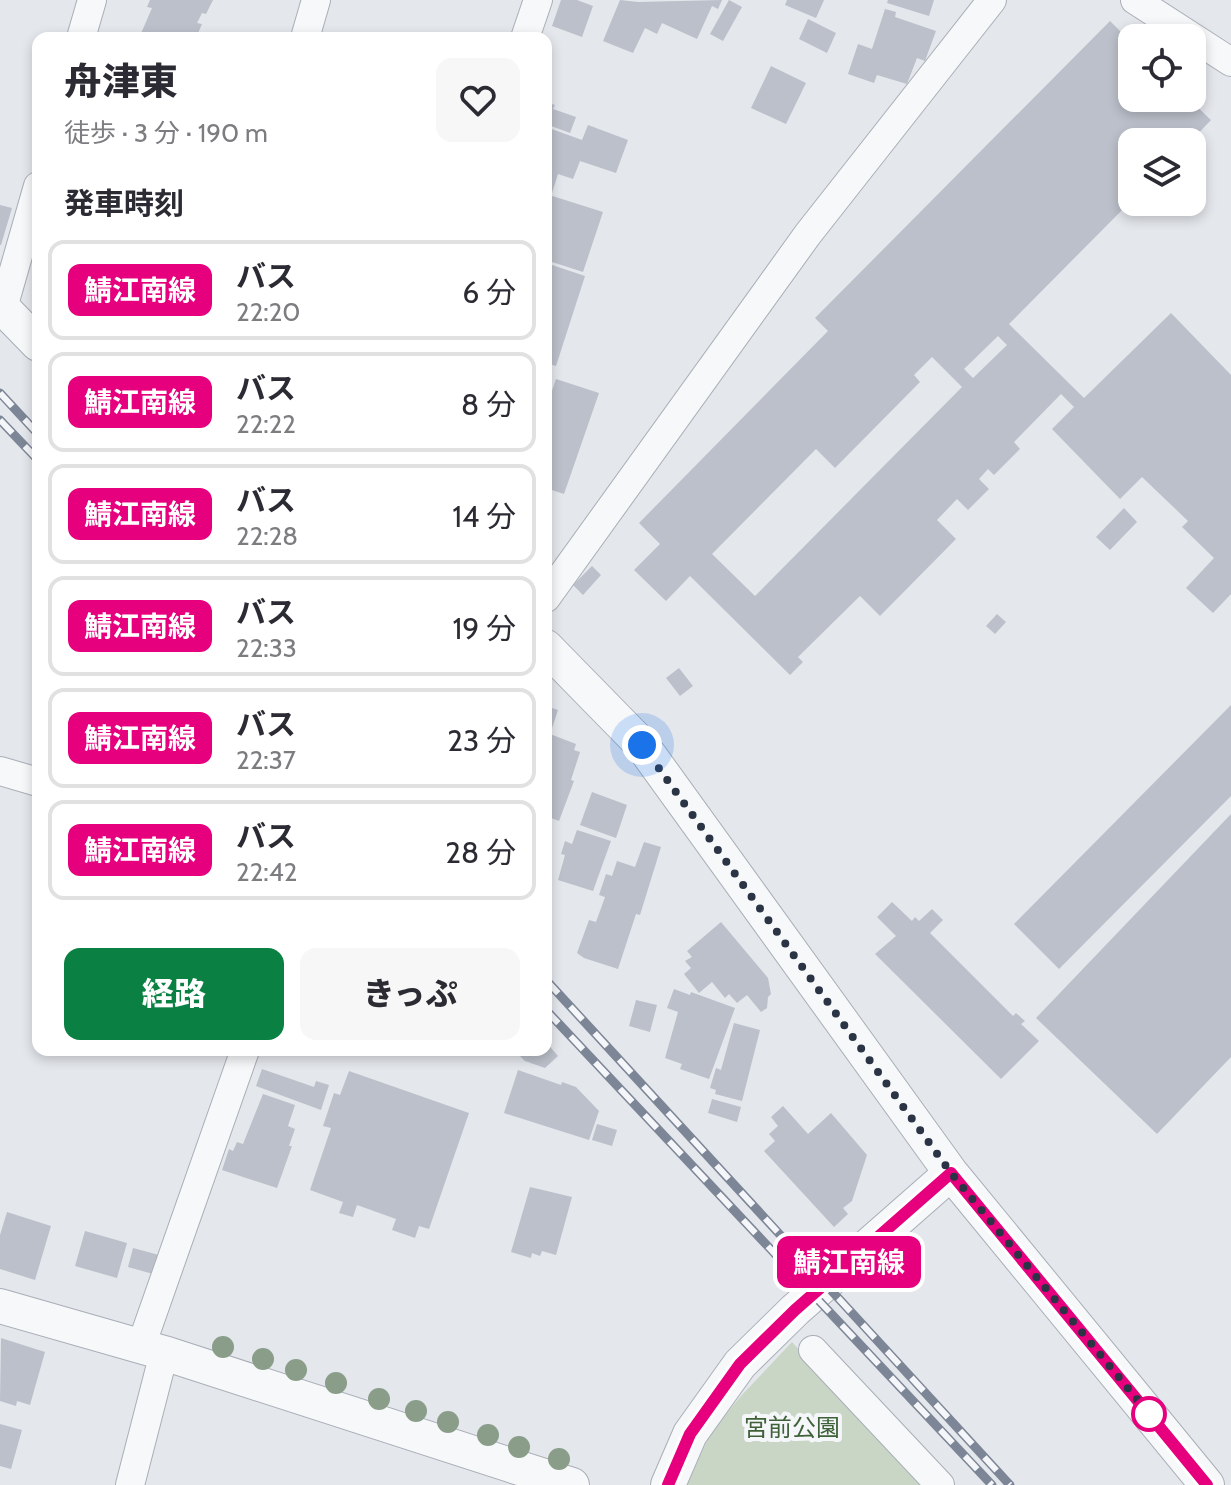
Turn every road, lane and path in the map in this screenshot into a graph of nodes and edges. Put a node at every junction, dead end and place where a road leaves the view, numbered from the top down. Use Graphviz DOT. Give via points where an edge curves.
graph roads {
  1 [pos="92,0"];
  2 [pos="316,0"];
  3 [pos="538,0"];
  4 [pos="992,0"];
  5 [pos="1135,0"];
  6 [pos="83,32"];
  7 [pos="307,32"];
  8 [pos="527,32"];
  9 [pos="1231,62"];
  10 [pos="32,210"];
  11 [pos="2,307"];
  12 [pos="32,338"];
  13 [pos="552,590"];
  14 [pos="552,653"];
  15 [pos="0,771"];
  16 [pos="32,780"];
  17 [pos="243,1056"];
  18 [pos="951,1173"];
  19 [pos="0,1306"];
  20 [pos="153,1349"];
  21 [pos="813,1350"];
  22 [pos="130,1485"];
  23 [pos="572,1485"];
  24 [pos="668,1485"];
  25 [pos="940,1485"];
  26 [pos="1207,1485"];
  1 -- 6 [label="street"];
  2 -- 7 [label="street"];
  3 -- 8 [label="street"];
  4 -- 13 [label="street" via="808,234"];
  5 -- 9 [label="street"];
  10 -- 11 [label="street"];
  11 -- 12 [label="street"];
  14 -- 18 [label="street" via="642,745"];
  15 -- 16 [label="street"];
  17 -- 20 [label="street"];
  18 -- 24 [label="street" via="740,1364 690,1434"];
  18 -- 26 [label="street"];
  19 -- 20 [label="street"];
  20 -- 22 [label="street"];
  20 -- 23 [label="street"];
  21 -- 25 [label="street"];
}
